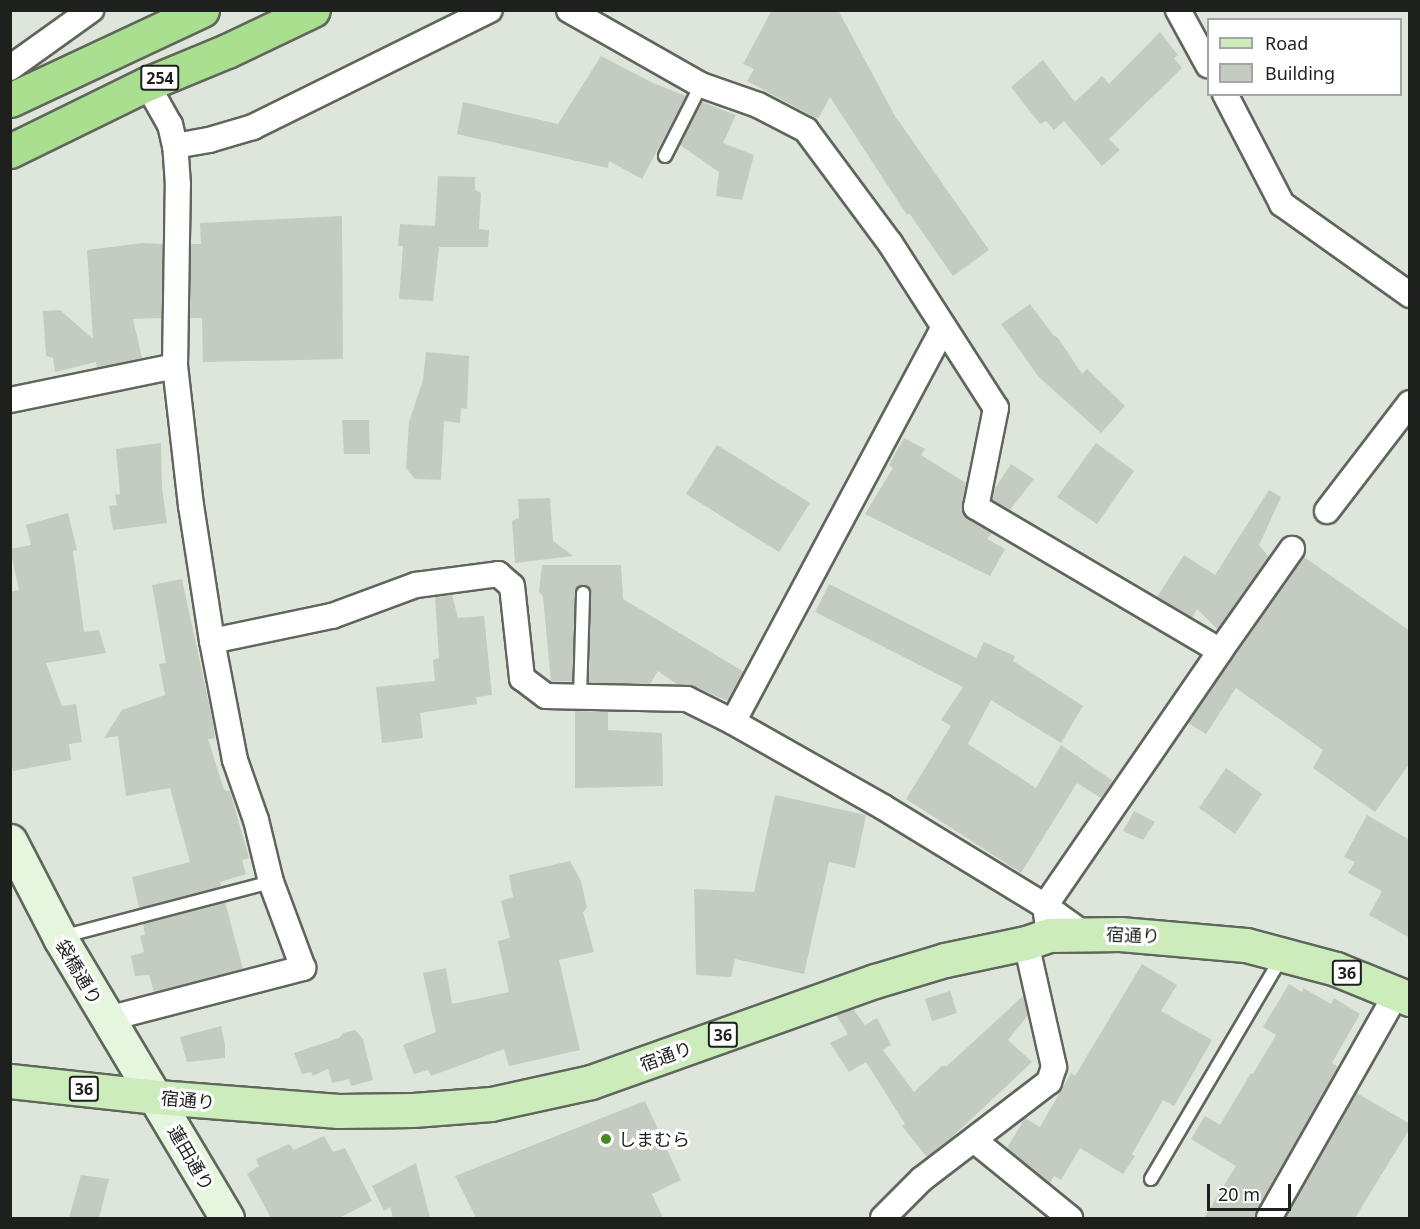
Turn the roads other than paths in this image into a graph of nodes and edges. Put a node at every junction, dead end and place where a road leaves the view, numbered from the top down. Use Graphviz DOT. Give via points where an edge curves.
graph roads {
  1 [pos="91,10"];
  2 [pos="202,10"];
  3 [pos="312,10"];
  4 [pos="490,10"];
  5 [pos="569,10"];
  6 [pos="1178,10"];
  7 [pos="1207,61"];
  8 [pos="10,68"];
  9 [pos="147,84"];
  10 [pos="701,85"];
  11 [pos="1227,96"];
  12 [pos="10,100"];
  13 [pos="175,146"];
  14 [pos="10,151"];
  15 [pos="665,156"];
  16 [pos="1410,295"];
  17 [pos="943,329"];
  18 [pos="175,366"];
  19 [pos="10,400"];
  20 [pos="1410,404"];
  21 [pos="1327,511"];
  22 [pos="1292,549"];
  23 [pos="583,593"];
  24 [pos="212,641"];
  25 [pos="1220,651"];
  26 [pos="580,697"];
  27 [pos="734,722"];
  28 [pos="10,841"];
  29 [pos="271,882"];
  30 [pos="1040,928"];
  31 [pos="60,938"];
  32 [pos="1283,954"];
  33 [pos="1403,996"];
  34 [pos="106,1019"];
  35 [pos="10,1081"];
  36 [pos="157,1097"];
  37 [pos="974,1140"];
  38 [pos="1151,1179"];
  39 [pos="226,1218"];
  40 [pos="883,1218"];
  41 [pos="1070,1218"];
  42 [pos="1269,1218"];
  1 -- 8 [label="street"];
  2 -- 12 [label="highway, 254"];
  3 -- 9 [label="highway, 254"];
  4 -- 13 [label="street" via="253,127"];
  5 -- 10 [label="street"];
  6 -- 7 [label="street"];
  9 -- 13 [label="street" via="170,125"];
  9 -- 14 [label="highway, 254"];
  10 -- 15 [label="lane"];
  10 -- 17 [label="street" via="758,105 806,130 890,243"];
  11 -- 16 [label="street" via="1282,204"];
  13 -- 18 [label="street"];
  17 -- 25 [label="street" via="996,408 975,507"];
  17 -- 27 [label="street"];
  18 -- 19 [label="street"];
  18 -- 24 [label="street"];
  20 -- 21 [label="street"];
  22 -- 25 [label="street"];
  23 -- 26 [label="lane"];
  24 -- 26 [label="street" via="332,616 416,585 498,574 512,586 522,678 546,696"];
  24 -- 29 [label="street" via="235,760"];
  25 -- 30 [label="street"];
  26 -- 27 [label="street" via="687,699"];
  27 -- 30 [label="street" via="883,807"];
  28 -- 31 [label="street, 袋橋通り"];
  29 -- 31 [label="lane"];
  29 -- 34 [label="street" via="303,968"];
  30 -- 32 [label="main road, 宿通り / 36" via="1186,938"];
  30 -- 36 [label="main road, 宿通り / 36" via="875,981 591,1082 491,1104 338,1111"];
  30 -- 37 [label="street" via="1054,1067 1049,1082"];
  31 -- 34 [label="street, 袋橋通り"];
  32 -- 33 [label="main road, 宿通り / 36" via="1336,969"];
  32 -- 38 [label="lane"];
  33 -- 42 [label="street"];
  34 -- 36 [label="street, 袋橋通り"];
  35 -- 36 [label="main road, 宿通り / 36"];
  36 -- 39 [label="street, 蓮田通り"];
  37 -- 40 [label="street" via="922,1179"];
  37 -- 41 [label="street"];
}
